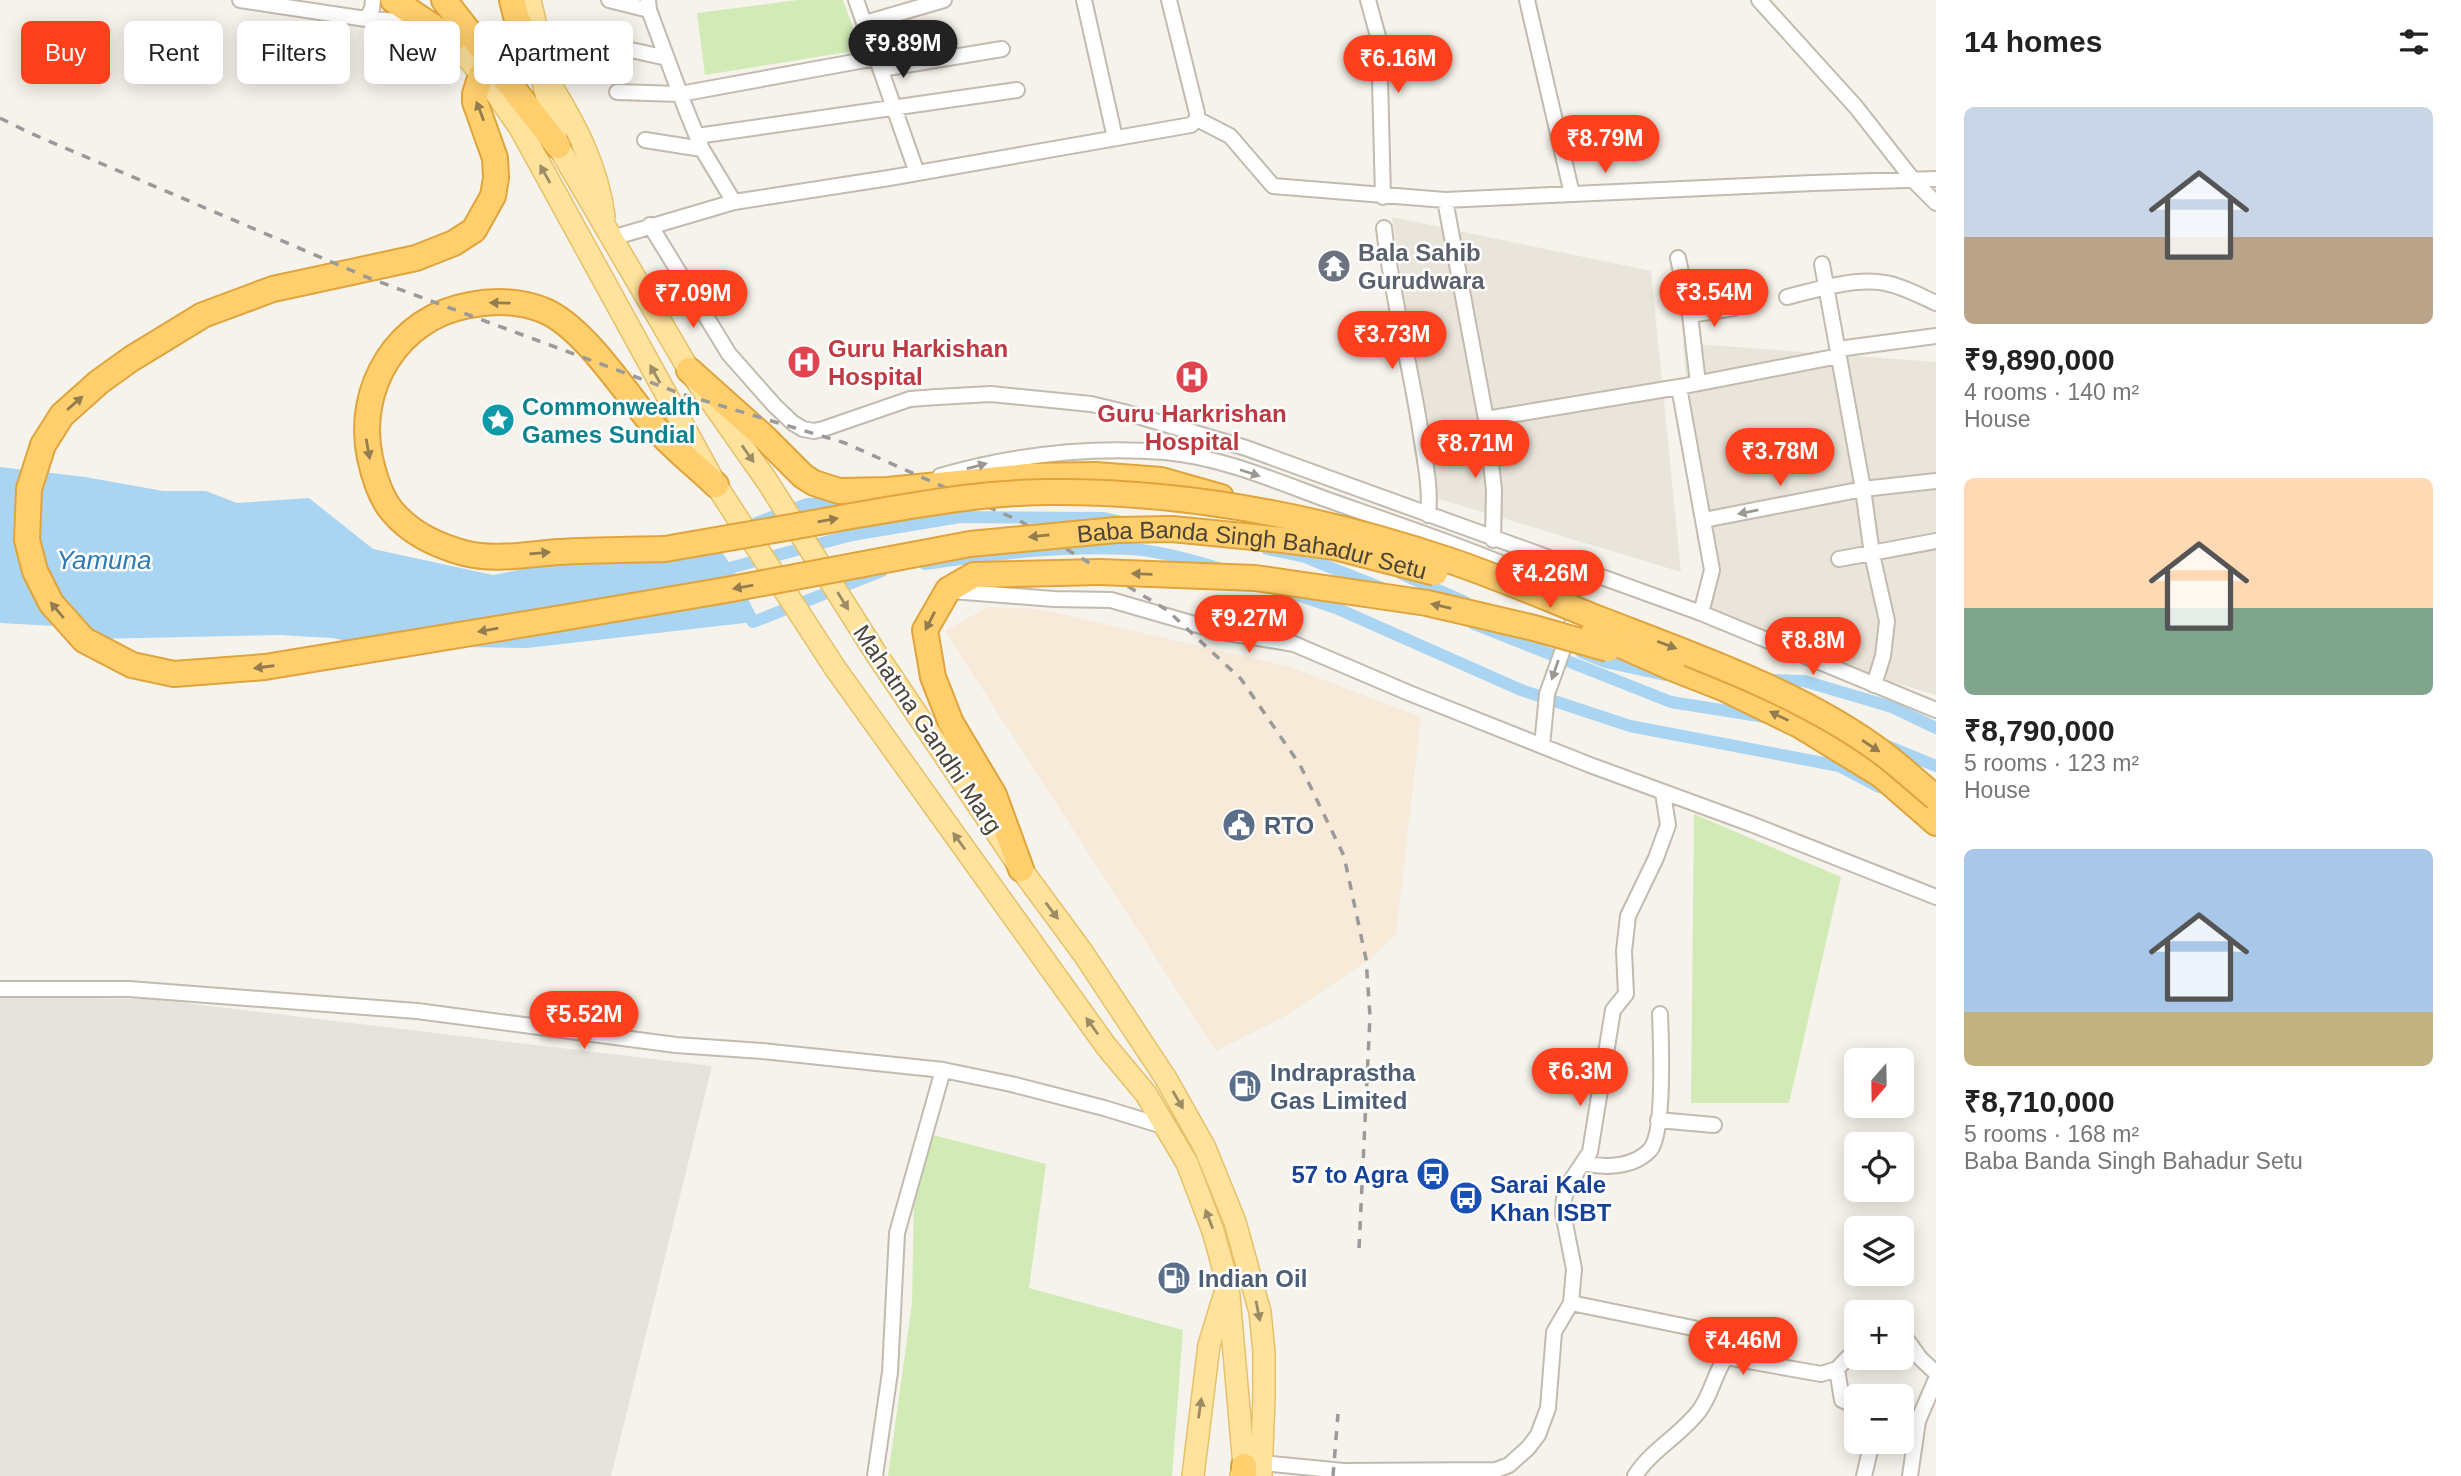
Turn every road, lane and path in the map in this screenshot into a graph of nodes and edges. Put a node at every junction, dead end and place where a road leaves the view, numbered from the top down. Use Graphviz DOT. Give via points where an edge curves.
graph roads {
  1 [pos="240,0"];
  2 [pos="373,0"];
  3 [pos="393,0"];
  4 [pos="408,0"];
  5 [pos="444,0"];
  6 [pos="512,0"];
  7 [pos="530,0"];
  8 [pos="609,0"];
  9 [pos="856,0"];
  10 [pos="944,0"];
  11 [pos="1084,0"];
  12 [pos="1169,0"];
  13 [pos="1368,0"];
  14 [pos="1527,0"];
  15 [pos="1759,0"];
  16 [pos="649,5"];
  17 [pos="366,19"];
  18 [pos="385,21"];
  19 [pos="423,21"];
  20 [pos="432,21"];
  21 [pos="518,21"];
  22 [pos="535,21"];
  23 [pos="865,23"];
  24 [pos="460,49"];
  25 [pos="1002,49"];
  26 [pos="633,50"];
  27 [pos="667,58"];
  28 [pos="879,64"];
  29 [pos="474,66"];
  30 [pos="479,84"];
  31 [pos="488,84"];
  32 [pos="544,84"];
  33 [pos="550,84"];
  34 [pos="1017,90"];
  35 [pos="617,92"];
  36 [pos="680,94"];
  37 [pos="893,107"];
  38 [pos="1197,120"];
  39 [pos="1115,138"];
  40 [pos="645,140"];
  41 [pos="700,143"];
  42 [pos="558,146"];
  43 [pos="916,173"];
  44 [pos="1936,179"];
  45 [pos="1914,181"];
  46 [pos="1572,194"];
  47 [pos="1383,197"];
  48 [pos="1445,200"];
  49 [pos="734,202"];
  50 [pos="1936,203"];
  51 [pos="650,225"];
  52 [pos="1384,228"];
  53 [pos="609,233"];
  54 [pos="1678,258"];
  55 [pos="1822,264"];
  56 [pos="1826,287"];
  57 [pos="1787,297"];
  58 [pos="1936,303"];
  59 [pos="1734,308"];
  60 [pos="1690,315"];
  61 [pos="1936,335"];
  62 [pos="1838,353"];
  63 [pos="689,370"];
  64 [pos="1698,383"];
  65 [pos="1679,387"];
  66 [pos="1486,419"];
  67 [pos="1936,481"];
  68 [pos="1863,489"];
  69 [pos="721,491"];
  70 [pos="888,491"];
  71 [pos="1276,513"];
  72 [pos="1428,515"];
  73 [pos="1704,520"];
  74 [pos="1493,540"];
  75 [pos="1936,541"];
  76 [pos="1872,554"];
  77 [pos="1839,559"];
  78 [pos="1552,561"];
  79 [pos="1546,583"];
  80 [pos="948,590"];
  81 [pos="1701,613"];
  82 [pos="1672,668"];
  83 [pos="1874,685"];
  84 [pos="1936,710"];
  85 [pos="1542,746"];
  86 [pos="1663,793"];
  87 [pos="1936,798"];
  88 [pos="1936,823"];
  89 [pos="1021,869"];
  90 [pos="1936,897"];
  91 [pos="0,989"];
  92 [pos="1660,1014"];
  93 [pos="943,1070"];
  94 [pos="1658,1120"];
  95 [pos="1714,1125"];
  96 [pos="1166,1127"];
  97 [pos="1583,1163"];
  98 [pos="1228,1285"];
  99 [pos="1571,1303"];
  100 [pos="1914,1350"];
  101 [pos="1726,1357"];
  102 [pos="1844,1362"];
  103 [pos="1838,1369"];
  104 [pos="1936,1373"];
  105 [pos="1936,1380"];
  106 [pos="1844,1401"];
  107 [pos="1914,1420"];
  108 [pos="1918,1421"];
  109 [pos="1869,1454"];
  110 [pos="1250,1471"];
  111 [pos="875,1476"];
  112 [pos="1193,1476"];
  113 [pos="1635,1476"];
  114 [pos="1864,1476"];
  115 [pos="1910,1476"];
  1 -- 17 [label="street"];
  2 -- 17 [label="street"];
  3 -- 19 [label="highway"];
  4 -- 20 [label="highway"];
  5 -- 42 [label="highway"];
  6 -- 21 [label="highway"];
  7 -- 22 [label="main road, Mahatma Gandhi Marg"];
  8 -- 16 [label="street"];
  9 -- 23 [label="street"];
  10 -- 23 [label="street"];
  11 -- 39 [label="street"];
  12 -- 38 [label="street"];
  13 -- 47 [label="street" via="1379,40"];
  14 -- 46 [label="street"];
  15 -- 45 [label="street" via="1857,107"];
  16 -- 27 [label="street"];
  17 -- 18 [label="street"];
  23 -- 28 [label="street"];
  24 -- 29 [label="main road, Mahatma Gandhi Marg"];
  25 -- 28 [label="street"];
  26 -- 27 [label="street"];
  27 -- 36 [label="street"];
  28 -- 36 [label="street"];
  28 -- 37 [label="street"];
  82 -- 30 [label="highway, Baba Banda Singh Bahadur Setu, one-way, bridge" via="1491,590 1437,573 1334,547 1172,529 970,544 265,667 174,674 132,664 84,640 51,603 35,571 27,540 29,489 43,445 62,415 99,382 202,315 273,289 416,258 474,230 493,196 496,178 495,158 475,102"];
  69 -- 31 [label="main road, Mahatma Gandhi Marg, one-way" via="520,128"];
  32 -- 42 [label="main road, Mahatma Gandhi Marg"];
  33 -- 53 [label="main road" via="586,148"];
  34 -- 37 [label="street"];
  35 -- 36 [label="street"];
  36 -- 41 [label="street"];
  37 -- 41 [label="street"];
  37 -- 43 [label="street"];
  38 -- 39 [label="street" via="1182,127"];
  38 -- 47 [label="street" via="1230,136 1273,186"];
  39 -- 43 [label="street"];
  40 -- 41 [label="street"];
  41 -- 49 [label="street"];
  42 -- 53 [label="main road, Mahatma Gandhi Marg"];
  43 -- 49 [label="street"];
  44 -- 45 [label="street"];
  45 -- 46 [label="street"];
  45 -- 50 [label="street"];
  46 -- 48 [label="street"];
  47 -- 48 [label="street"];
  48 -- 66 [label="street"];
  49 -- 51 [label="street"];
  51 -- 53 [label="street"];
  51 -- 72 [label="street" via="729,354 775,406 803,429 823,429 910,399 991,394 1091,404 1246,448"];
  52 -- 72 [label="street" via="1414,386 1430,492"];
  53 -- 63 [label="main road, Mahatma Gandhi Marg"];
  54 -- 60 [label="street"];
  55 -- 56 [label="street"];
  56 -- 57 [label="street"];
  56 -- 58 [label="street" via="1881,282"];
  56 -- 62 [label="street"];
  59 -- 60 [label="street"];
  60 -- 64 [label="street"];
  61 -- 62 [label="street"];
  62 -- 64 [label="street"];
  62 -- 68 [label="street"];
  63 -- 70 [label="highway" via="814,483 839,491"];
  63 -- 89 [label="main road, Mahatma Gandhi Marg, one-way, bridge"];
  64 -- 65 [label="street"];
  65 -- 66 [label="street"];
  65 -- 73 [label="street"];
  66 -- 74 [label="street" via="1494,490"];
  67 -- 68 [label="street"];
  68 -- 73 [label="street, one-way"];
  68 -- 76 [label="street"];
  69 -- 71 [label="highway, Baba Banda Singh Bahadur Setu, one-way, bridge" via="660,433 581,337 564,321 523,304 480,303 437,314 389,354 378,372 366,412 369,453 391,510 407,526 439,545 466,554 502,557 665,549 969,496 1047,492 1160,497"];
  96 -- 69 [label="main road, Mahatma Gandhi Marg, one-way, bridge" via="835,668"];
  70 -- 71 [label="highway, bridge" via="1028,476 1095,475 1161,480"];
  70 -- 79 [label="street, one-way" via="1031,455 1167,452 1281,483"];
  71 -- 87 [label="highway, Baba Banda Singh Bahadur Setu, one-way, bridge" via="1450,560 1735,674 1838,725 1884,754"];
  72 -- 74 [label="street"];
  73 -- 81 [label="street" via="1712,570"];
  74 -- 78 [label="street"];
  75 -- 76 [label="street"];
  76 -- 77 [label="street"];
  76 -- 83 [label="street" via="1887,621"];
  78 -- 79 [label="street"];
  78 -- 81 [label="street"];
  79 -- 85 [label="street, one-way" via="1576,613 1547,694"];
  82 -- 80 [label="highway, one-way, bridge" via="1427,603 1255,578 1099,572 974,575"];
  80 -- 85 [label="street" via="1111,600 1222,632 1294,643"];
  80 -- 89 [label="highway, one-way" via="925,631 933,677 951,723 994,795"];
  81 -- 83 [label="street"];
  88 -- 82 [label="highway, Baba Banda Singh Bahadur Setu, one-way" via="1881,775 1801,726"];
  83 -- 84 [label="street"];
  85 -- 86 [label="street"];
  86 -- 90 [label="street"];
  86 -- 97 [label="street" via="1668,825 1628,916 1626,994 1613,1010 1590,1152"];
  89 -- 110 [label="main road, Mahatma Gandhi Marg, one-way" via="1165,1077 1205,1148 1235,1222 1260,1312 1264,1352"];
  91 -- 93 [label="street" via="129,989 417,1011 676,1045"];
  92 -- 94 [label="street"];
  93 -- 96 [label="street"];
  93 -- 111 [label="street" via="897,1233 890,1372"];
  94 -- 95 [label="street"];
  94 -- 97 [label="street" via="1654,1143 1643,1155 1603,1168"];
  98 -- 96 [label="main road, Mahatma Gandhi Marg, one-way" via="1192,1174"];
  97 -- 99 [label="street" via="1564,1199 1574,1269"];
  98 -- 110 [label="main road, Mahatma Gandhi Marg"];
  112 -- 98 [label="main road, one-way" via="1209,1345"];
  99 -- 101 [label="street" via="1693,1328"];
  99 -- 110 [label="street" via="1554,1332 1548,1408 1542,1426 1528,1448 1509,1465 1496,1470"];
  100 -- 104 [label="street"];
  101 -- 103 [label="street" via="1821,1374"];
  101 -- 113 [label="street" via="1699,1411"];
  102 -- 103 [label="street"];
  103 -- 106 [label="street"];
  105 -- 108 [label="street"];
  107 -- 108 [label="street"];
  108 -- 115 [label="street"];
  109 -- 114 [label="street"];
}
